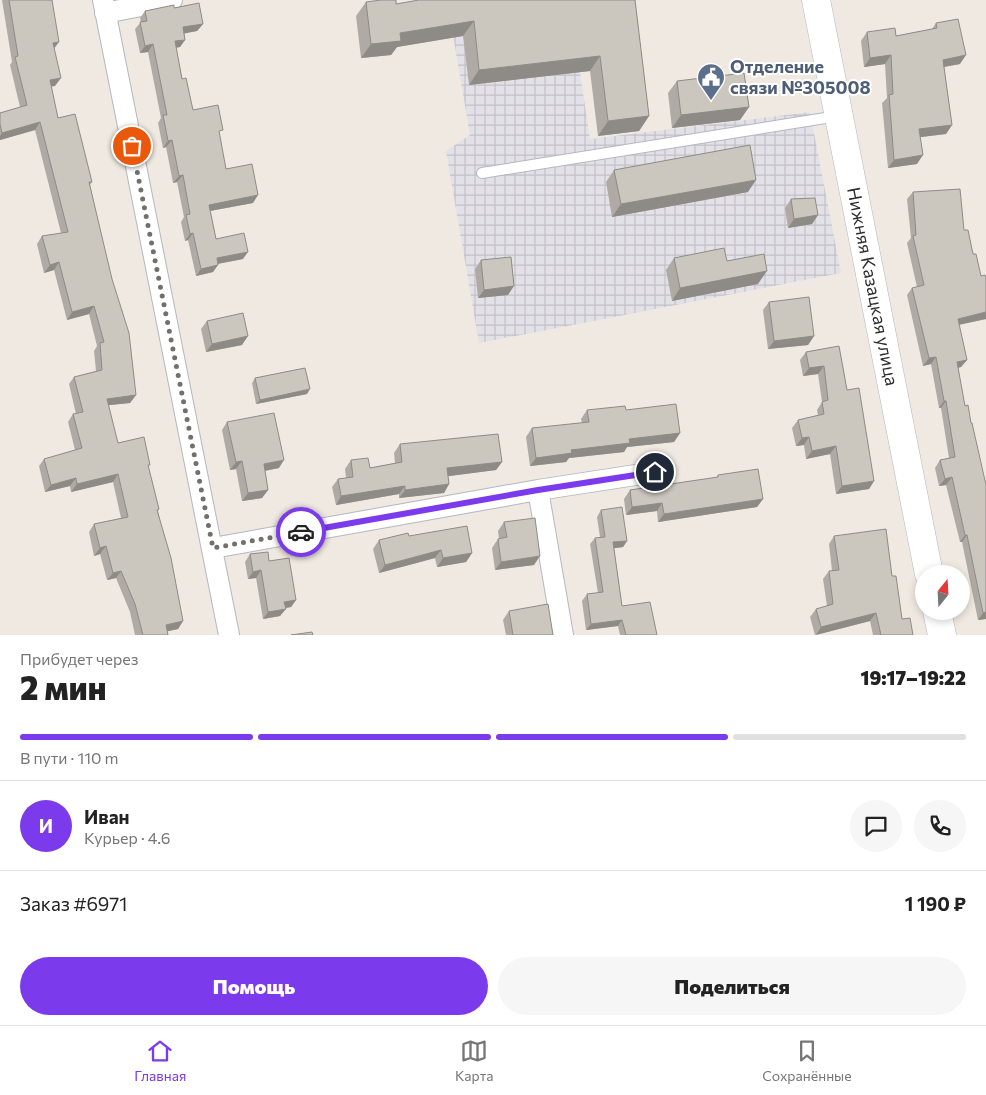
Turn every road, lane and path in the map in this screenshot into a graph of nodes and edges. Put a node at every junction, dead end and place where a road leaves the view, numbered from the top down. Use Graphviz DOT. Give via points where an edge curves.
graph roads {
  1 [pos="172,0"];
  2 [pos="816,0"];
  3 [pos="104,6"];
  4 [pos="839,116"];
  5 [pos="482,173"];
  6 [pos="655,472"];
  7 [pos="538,490"];
  8 [pos="213,548"];
  9 [pos="927,565"];
  10 [pos="939,620"];
  11 [pos="229,635"];
  12 [pos="563,635"];
  13 [pos="942,635"];
  1 -- 3 [label="street"];
  2 -- 4 [label="street, Нижняя Казацкая улица"];
  3 -- 8 [label="street"];
  4 -- 5 [label="lane"];
  4 -- 9 [label="street, Нижняя Казацкая улица"];
  6 -- 7 [label="street"];
  7 -- 8 [label="street"];
  7 -- 12 [label="street"];
  8 -- 11 [label="street"];
  10 -- 13 [label="street"];
}
